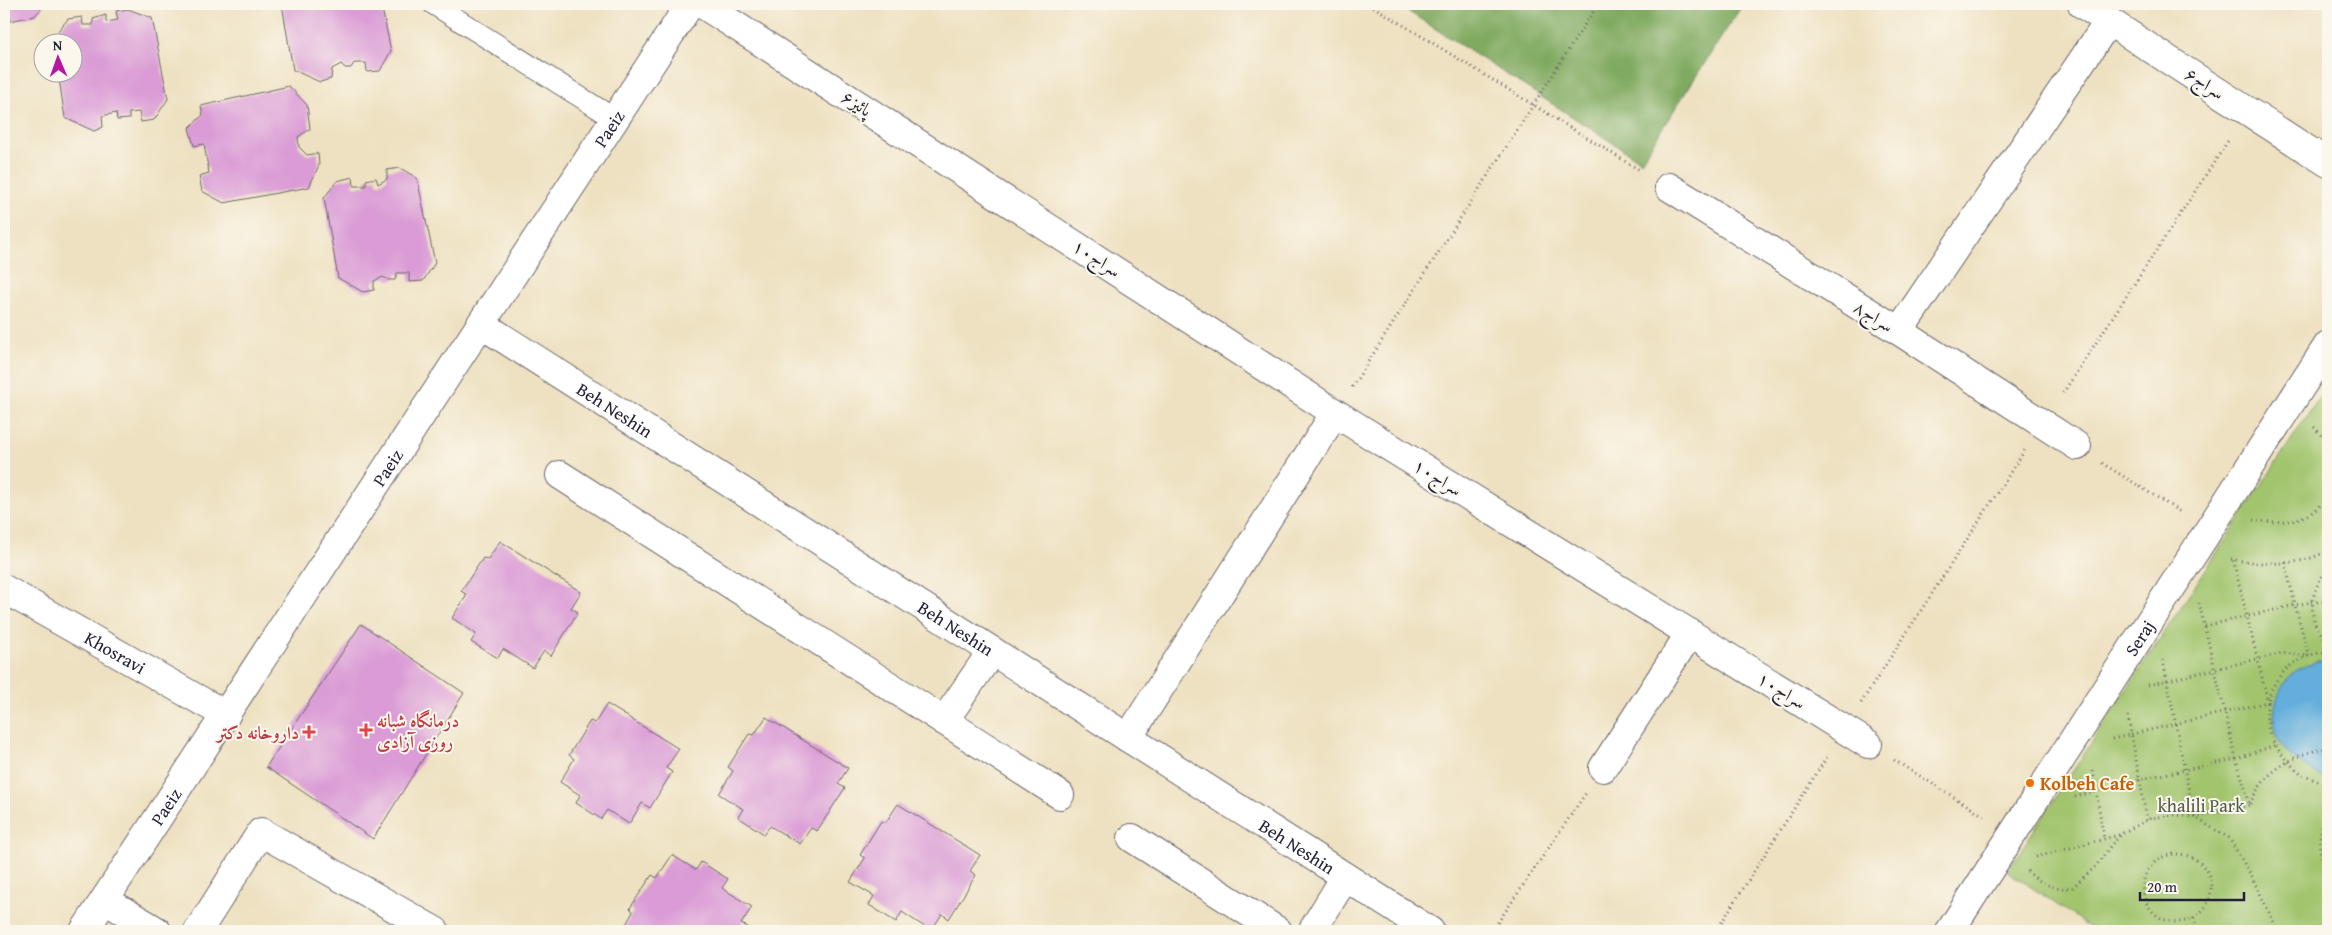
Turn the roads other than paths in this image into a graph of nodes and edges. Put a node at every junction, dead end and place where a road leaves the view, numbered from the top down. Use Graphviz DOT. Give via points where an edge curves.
graph roads {
  1 [pos="433,4"];
  2 [pos="690,4"];
  3 [pos="702,4"];
  4 [pos="2082,4"];
  5 [pos="2109,21"];
  6 [pos="615,119"];
  7 [pos="2328,163"];
  8 [pos="1669,187"];
  9 [pos="1012,202"];
  10 [pos="481,324"];
  11 [pos="1899,331"];
  12 [pos="2328,345"];
  13 [pos="1335,413"];
  14 [pos="2077,446"];
  15 [pos="560,475"];
  16 [pos="4,589"];
  17 [pos="1690,633"];
  18 [pos="992,651"];
  19 [pos="226,715"];
  20 [pos="944,721"];
  21 [pos="1128,738"];
  22 [pos="1868,744"];
  23 [pos="1603,768"];
  24 [pos="1060,795"];
  25 [pos="1132,838"];
  26 [pos="1345,877"];
  27 [pos="105,900"];
  28 [pos="84,931"];
  29 [pos="158,931"];
  30 [pos="198,931"];
  31 [pos="435,931"];
  32 [pos="1278,931"];
  33 [pos="1312,931"];
  34 [pos="1430,931"];
  35 [pos="1950,931"];
  1 -- 6 [label="lane"];
  2 -- 6 [label="street, Paeiz"];
  3 -- 9 [label="street, پائیز۶"];
  4 -- 5 [label="street, سراج۶"];
  5 -- 7 [label="street, سراج۶"];
  5 -- 11 [label="street"];
  6 -- 10 [label="street, Paeiz"];
  8 -- 11 [label="street, سراج۸"];
  9 -- 13 [label="street, سراج۱۰"];
  10 -- 18 [label="street, Beh Neshin"];
  10 -- 19 [label="street, Paeiz"];
  11 -- 14 [label="street, سراج۸"];
  12 -- 35 [label="street, Seraj"];
  13 -- 17 [label="street, سراج۱۰"];
  13 -- 21 [label="street"];
  15 -- 20 [label="street"];
  16 -- 19 [label="street, Khosravi"];
  17 -- 22 [label="street, سراج۱۰"];
  17 -- 23 [label="street"];
  18 -- 20 [label="street"];
  18 -- 21 [label="street, Beh Neshin"];
  19 -- 27 [label="street, Paeiz"];
  20 -- 24 [label="street"];
  21 -- 26 [label="street, Beh Neshin"];
  25 -- 32 [label="street"];
  26 -- 33 [label="street"];
  26 -- 34 [label="street, Beh Neshin"];
  27 -- 28 [label="street, Paeiz"];
  27 -- 29 [label="street"];
  30 -- 31 [label="street" via="261,832"];
}
